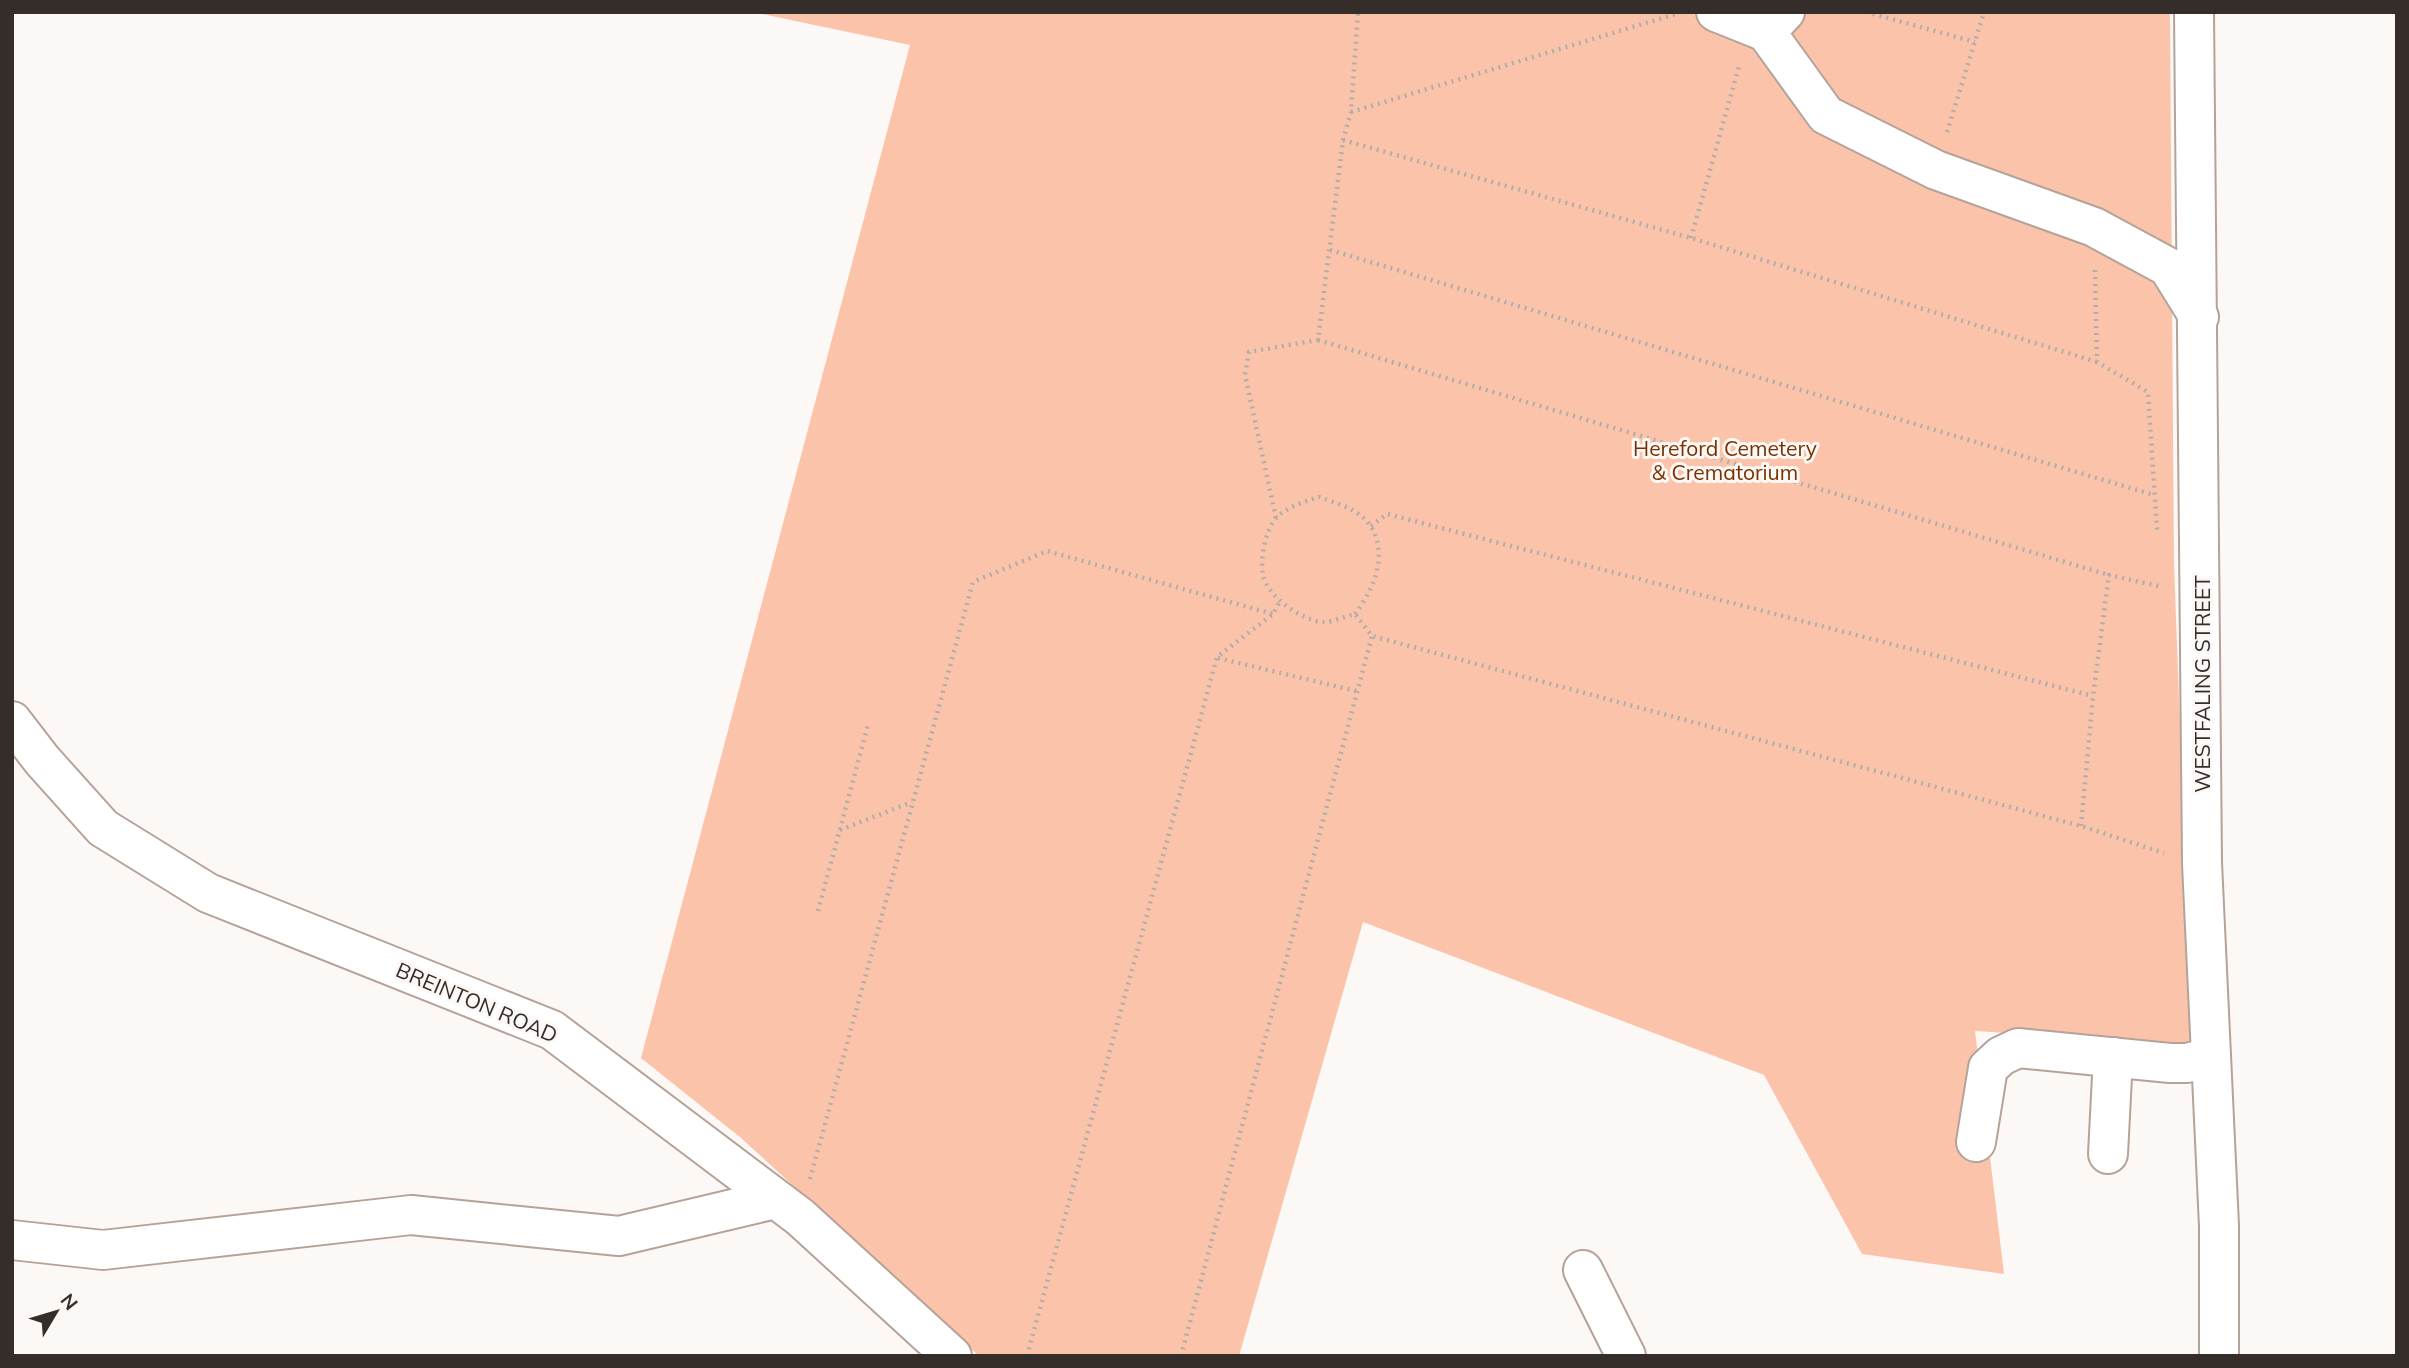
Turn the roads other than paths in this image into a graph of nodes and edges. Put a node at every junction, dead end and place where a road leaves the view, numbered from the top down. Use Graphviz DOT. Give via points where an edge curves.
graph roads {
  1 [pos="2194,12"];
  2 [pos="1754,21"];
  3 [pos="2199,317"];
  4 [pos="12,721"];
  5 [pos="2113,1057"];
  6 [pos="2211,1057"];
  7 [pos="1976,1142"];
  8 [pos="2108,1154"];
  9 [pos="787,1208"];
  10 [pos="12,1240"];
  11 [pos="1583,1270"];
  12 [pos="952,1356"];
  13 [pos="1626,1356"];
  14 [pos="2219,1356"];
  1 -- 3 [label="street, WESTFALING STREET"];
  2 -- 3 [label="street" via="1826,115 1936,170 2094,227 2168,267"];
  3 -- 6 [label="street, WESTFALING STREET" via="2202,863"];
  4 -- 9 [label="street, BREINTON ROAD" via="103,828 208,893 552,1030"];
  5 -- 6 [label="street" via="2187,1063"];
  5 -- 7 [label="street" via="2018,1048 2001,1056 1988,1068"];
  5 -- 8 [label="street"];
  6 -- 14 [label="street, WESTFALING STREET"];
  9 -- 10 [label="street" via="618,1236 411,1215 103,1250"];
  9 -- 12 [label="street, BREINTON ROAD"];
  11 -- 13 [label="street"];
}
